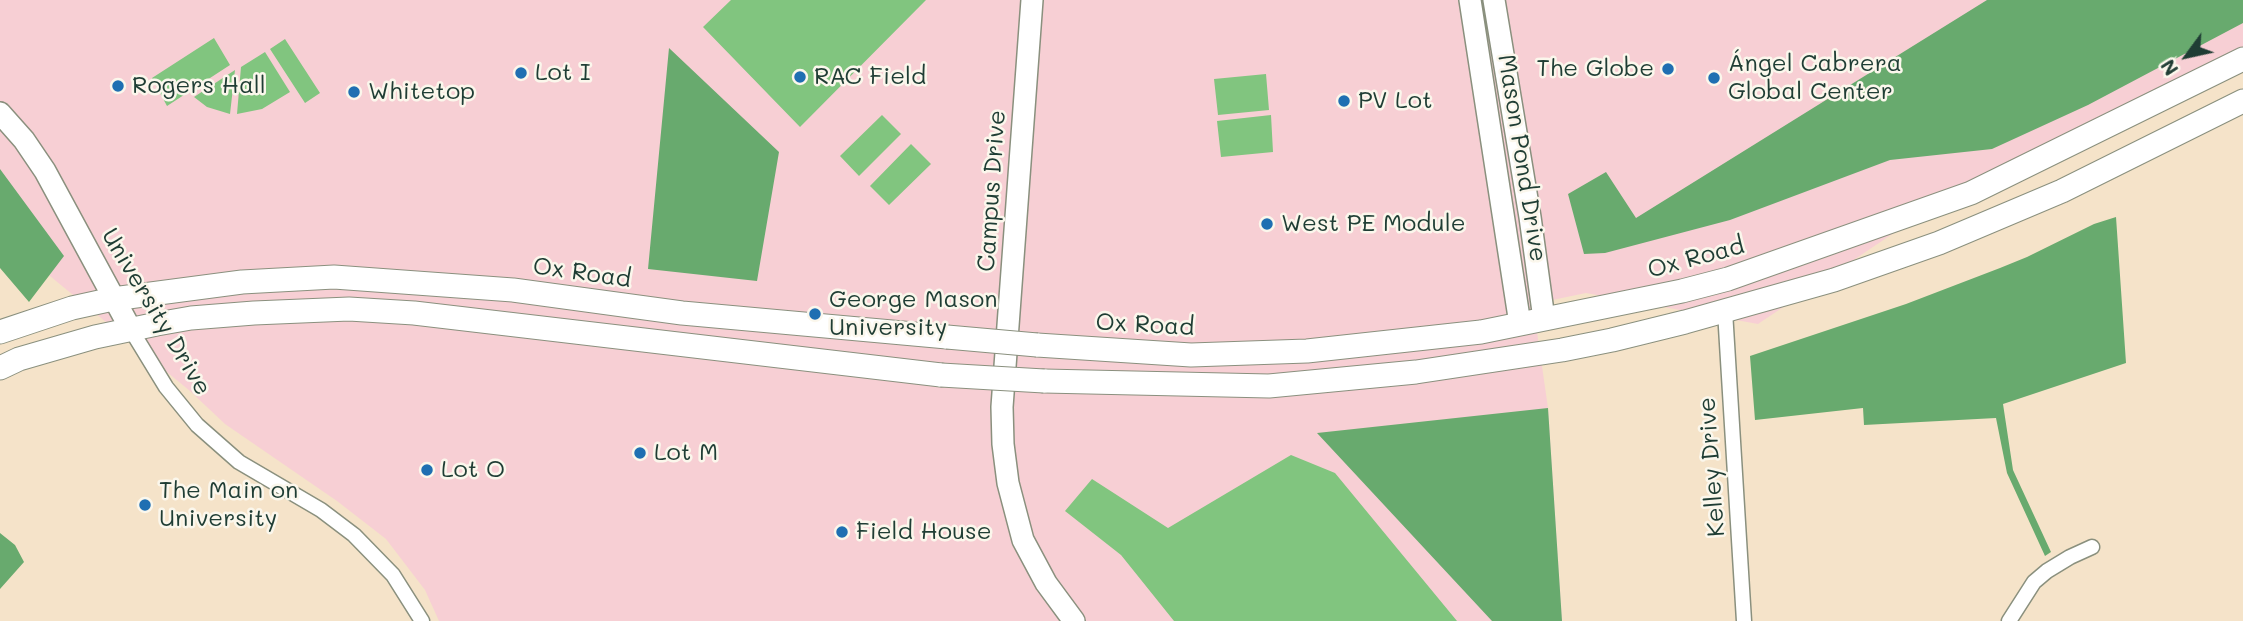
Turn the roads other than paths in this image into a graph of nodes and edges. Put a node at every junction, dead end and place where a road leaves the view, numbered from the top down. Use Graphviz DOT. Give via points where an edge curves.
graph roads {
  1 [pos="1032,0"];
  2 [pos="1470,0"];
  3 [pos="1494,0"];
  4 [pos="2243,59"];
  5 [pos="2243,102"];
  6 [pos="0,113"];
  7 [pos="1785,259"];
  8 [pos="1682,291"];
  9 [pos="113,299"];
  10 [pos="1725,311"];
  11 [pos="1544,319"];
  12 [pos="1521,324"];
  13 [pos="130,328"];
  14 [pos="0,332"];
  15 [pos="0,368"];
  16 [pos="2092,547"];
  17 [pos="422,621"];
  18 [pos="1074,621"];
  19 [pos="1744,621"];
  20 [pos="2009,621"];
  1 -- 18 [label="street, Campus Drive" via="1003,444 1023,540"];
  2 -- 12 [label="street, Mason Pond Drive"];
  3 -- 11 [label="street, Mason Pond Drive"];
  4 -- 7 [label="main road, Ox Road" via="1971,193"];
  5 -- 10 [label="main road" via="2062,191 1951,238 1834,280"];
  6 -- 9 [label="street, University Drive" via="45,171"];
  7 -- 8 [label="main road, Ox Road"];
  7 -- 10 [label="main road" via="1746,281 1734,292"];
  8 -- 10 [label="main road"];
  8 -- 11 [label="main road, Ox Road"];
  9 -- 12 [label="main road, Ox Road, bridge" via="242,282 334,277 513,290 682,313 1191,355 1307,351"];
  9 -- 13 [label="street, University Drive"];
  9 -- 14 [label="main road, Ox Road"];
  10 -- 13 [label="main road, bridge" via="1562,350 1416,372 1269,386 1044,382 941,375 349,309 191,318"];
  10 -- 19 [label="street, Kelley Drive"];
  11 -- 12 [label="main road, Ox Road"];
  13 -- 15 [label="main road"];
  13 -- 17 [label="street, University Drive" via="166,387 197,425 239,462 354,535 393,575"];
  16 -- 20 [label="street" via="2034,582"];
}
